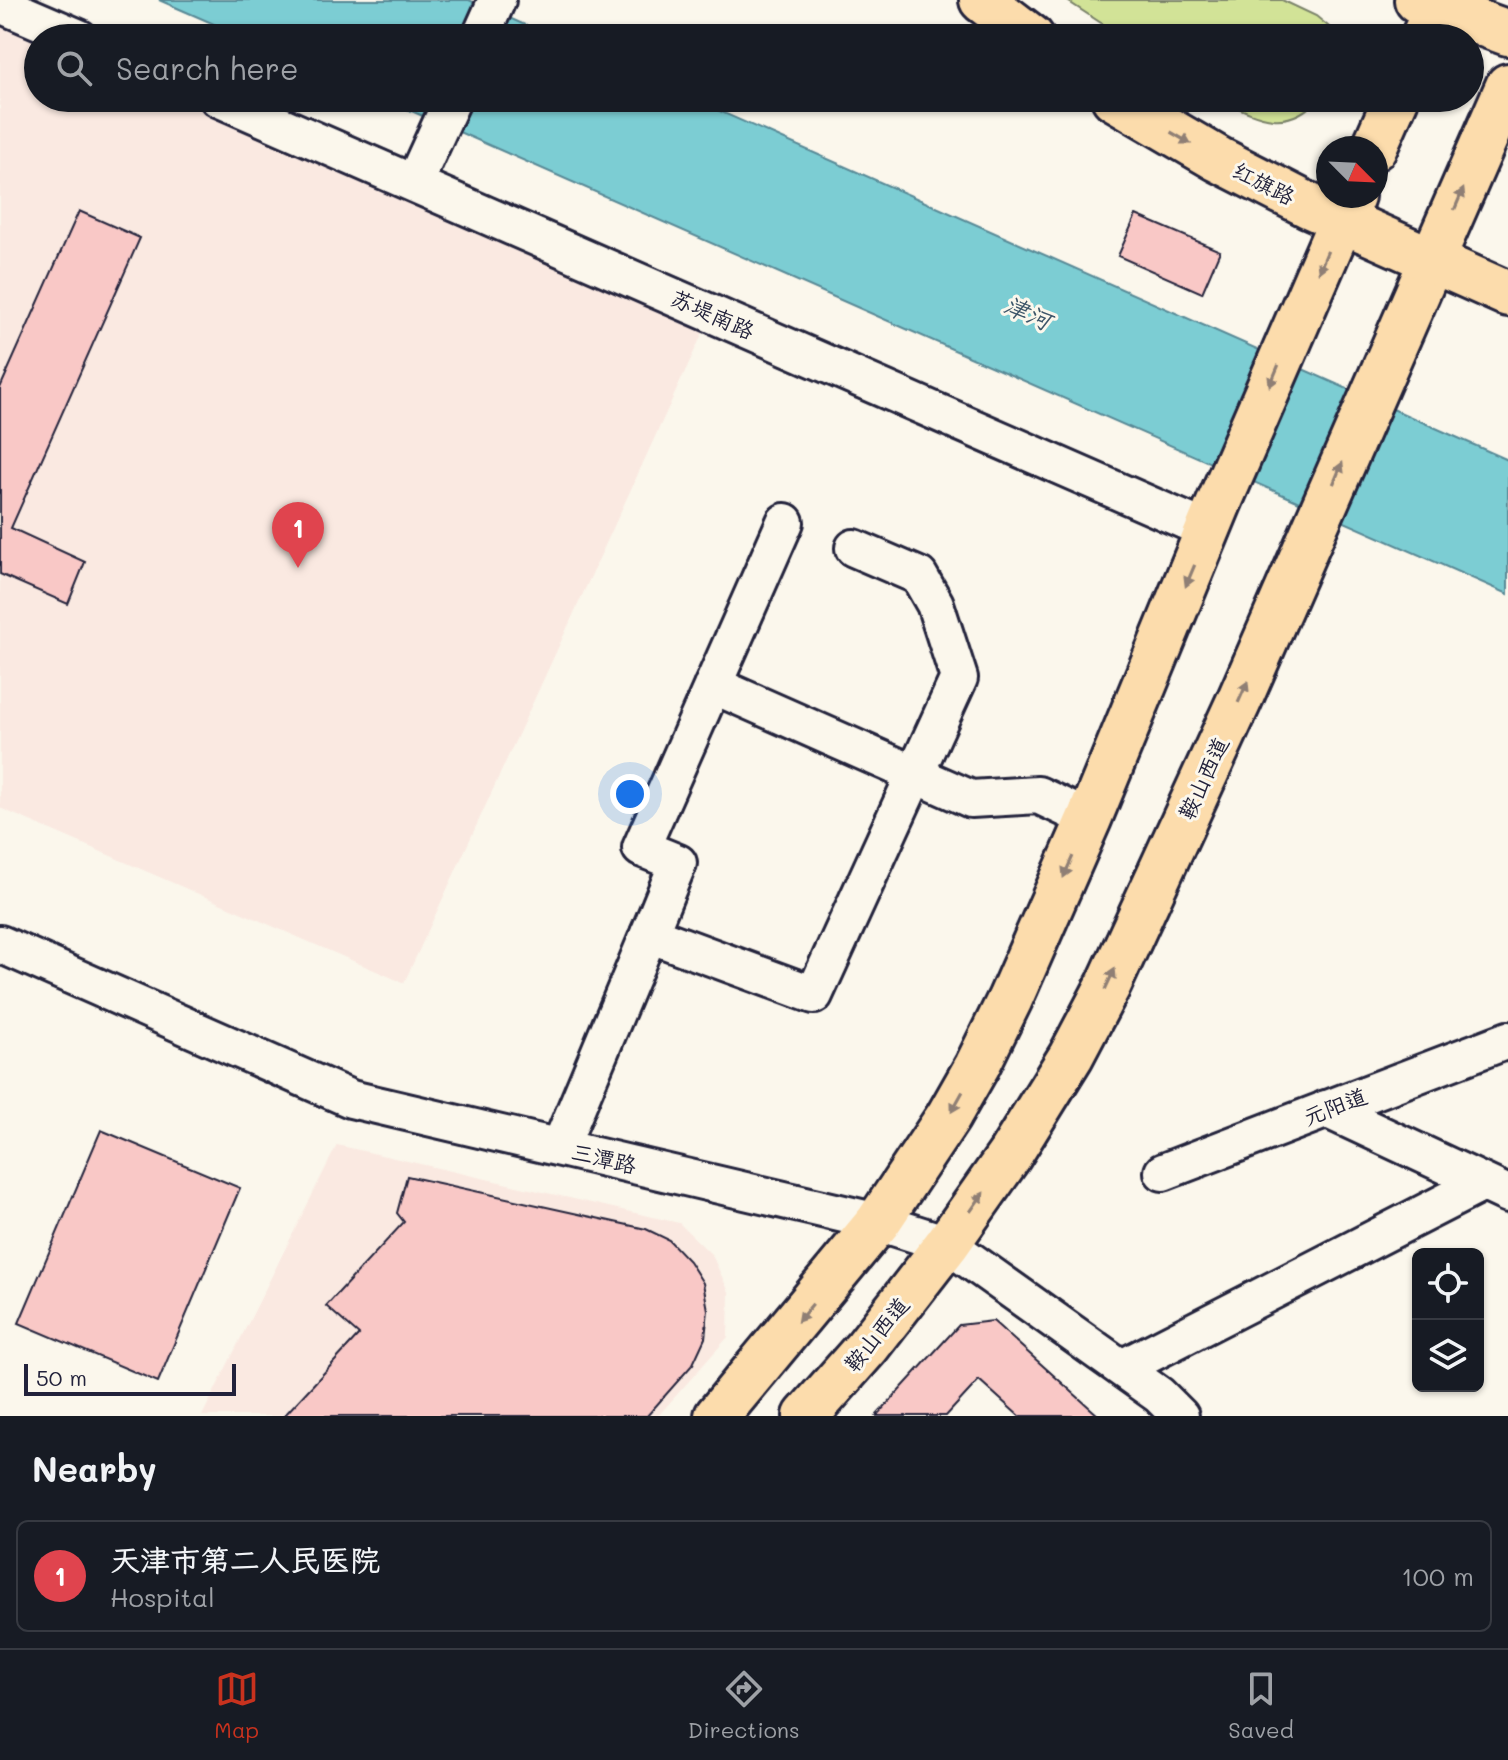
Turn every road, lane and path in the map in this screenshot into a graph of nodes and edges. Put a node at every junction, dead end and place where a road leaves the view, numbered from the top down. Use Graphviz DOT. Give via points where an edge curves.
graph roads {
  1 [pos="497,0"];
  2 [pos="982,0"];
  3 [pos="0,4"];
  4 [pos="1425,15"];
  5 [pos="46,24"];
  6 [pos="486,24"];
  7 [pos="1014,24"];
  8 [pos="1466,24"];
  9 [pos="1484,28"];
  10 [pos="1508,33"];
  11 [pos="1508,86"];
  12 [pos="259,112"];
  13 [pos="447,112"];
  14 [pos="1138,112"];
  15 [pos="1390,112"];
  16 [pos="1379,136"];
  17 [pos="421,168"];
  18 [pos="1316,196"];
  19 [pos="1347,208"];
  20 [pos="1432,262"];
  21 [pos="1508,294"];
  22 [pos="1214,517"];
  23 [pos="785,522"];
  24 [pos="854,548"];
  25 [pos="713,685"];
  26 [pos="914,774"];
  27 [pos="1089,819"];
  28 [pos="649,934"];
  29 [pos="0,944"];
  30 [pos="1508,1040"];
  31 [pos="1326,1109"];
  32 [pos="560,1147"];
  33 [pos="1163,1172"];
  34 [pos="1495,1188"];
  35 [pos="878,1222"];
  36 [pos="947,1244"];
  37 [pos="1122,1368"];
  38 [pos="717,1416"];
  39 [pos="806,1416"];
  40 [pos="1180,1416"];
  1 -- 6 [label="street"];
  2 -- 7 [label="main road"];
  3 -- 5 [label="street"];
  4 -- 8 [label="main road"];
  9 -- 10 [label="main road"];
  20 -- 11 [label="main road, 鞍山西道, one-way"];
  12 -- 17 [label="street, 苏堤南路"];
  13 -- 17 [label="street"];
  14 -- 18 [label="main road, 红旗路, one-way" via="1218,159"];
  15 -- 16 [label="main road"];
  17 -- 22 [label="street, 苏堤南路"];
  19 -- 20 [label="main road, 红旗路"];
  19 -- 22 [label="main road, one-way"];
  20 -- 21 [label="main road, 红旗路"];
  36 -- 20 [label="main road, 鞍山西道, one-way" via="1009,1156 1109,984"];
  22 -- 27 [label="main road, one-way"];
  23 -- 25 [label="street"];
  24 -- 26 [label="street" via="919,576 935,604 959,678"];
  25 -- 26 [label="street"];
  25 -- 28 [label="street" via="641,848 678,863"];
  26 -- 27 [label="street" via="971,799 1038,795"];
  26 -- 28 [label="street" via="814,995"];
  27 -- 35 [label="main road, one-way" via="977,1066"];
  28 -- 32 [label="street"];
  29 -- 32 [label="street, 三潭路" via="351,1099"];
  30 -- 31 [label="street, 元阳道"];
  31 -- 33 [label="street, 元阳道"];
  31 -- 34 [label="street"];
  32 -- 35 [label="street, 三潭路"];
  34 -- 37 [label="street"];
  35 -- 36 [label="street, 三潭路"];
  35 -- 38 [label="main road, one-way"];
  36 -- 37 [label="street, 三潭路"];
  36 -- 39 [label="main road, 鞍山西道"];
  37 -- 40 [label="street, 三潭路"];
}
